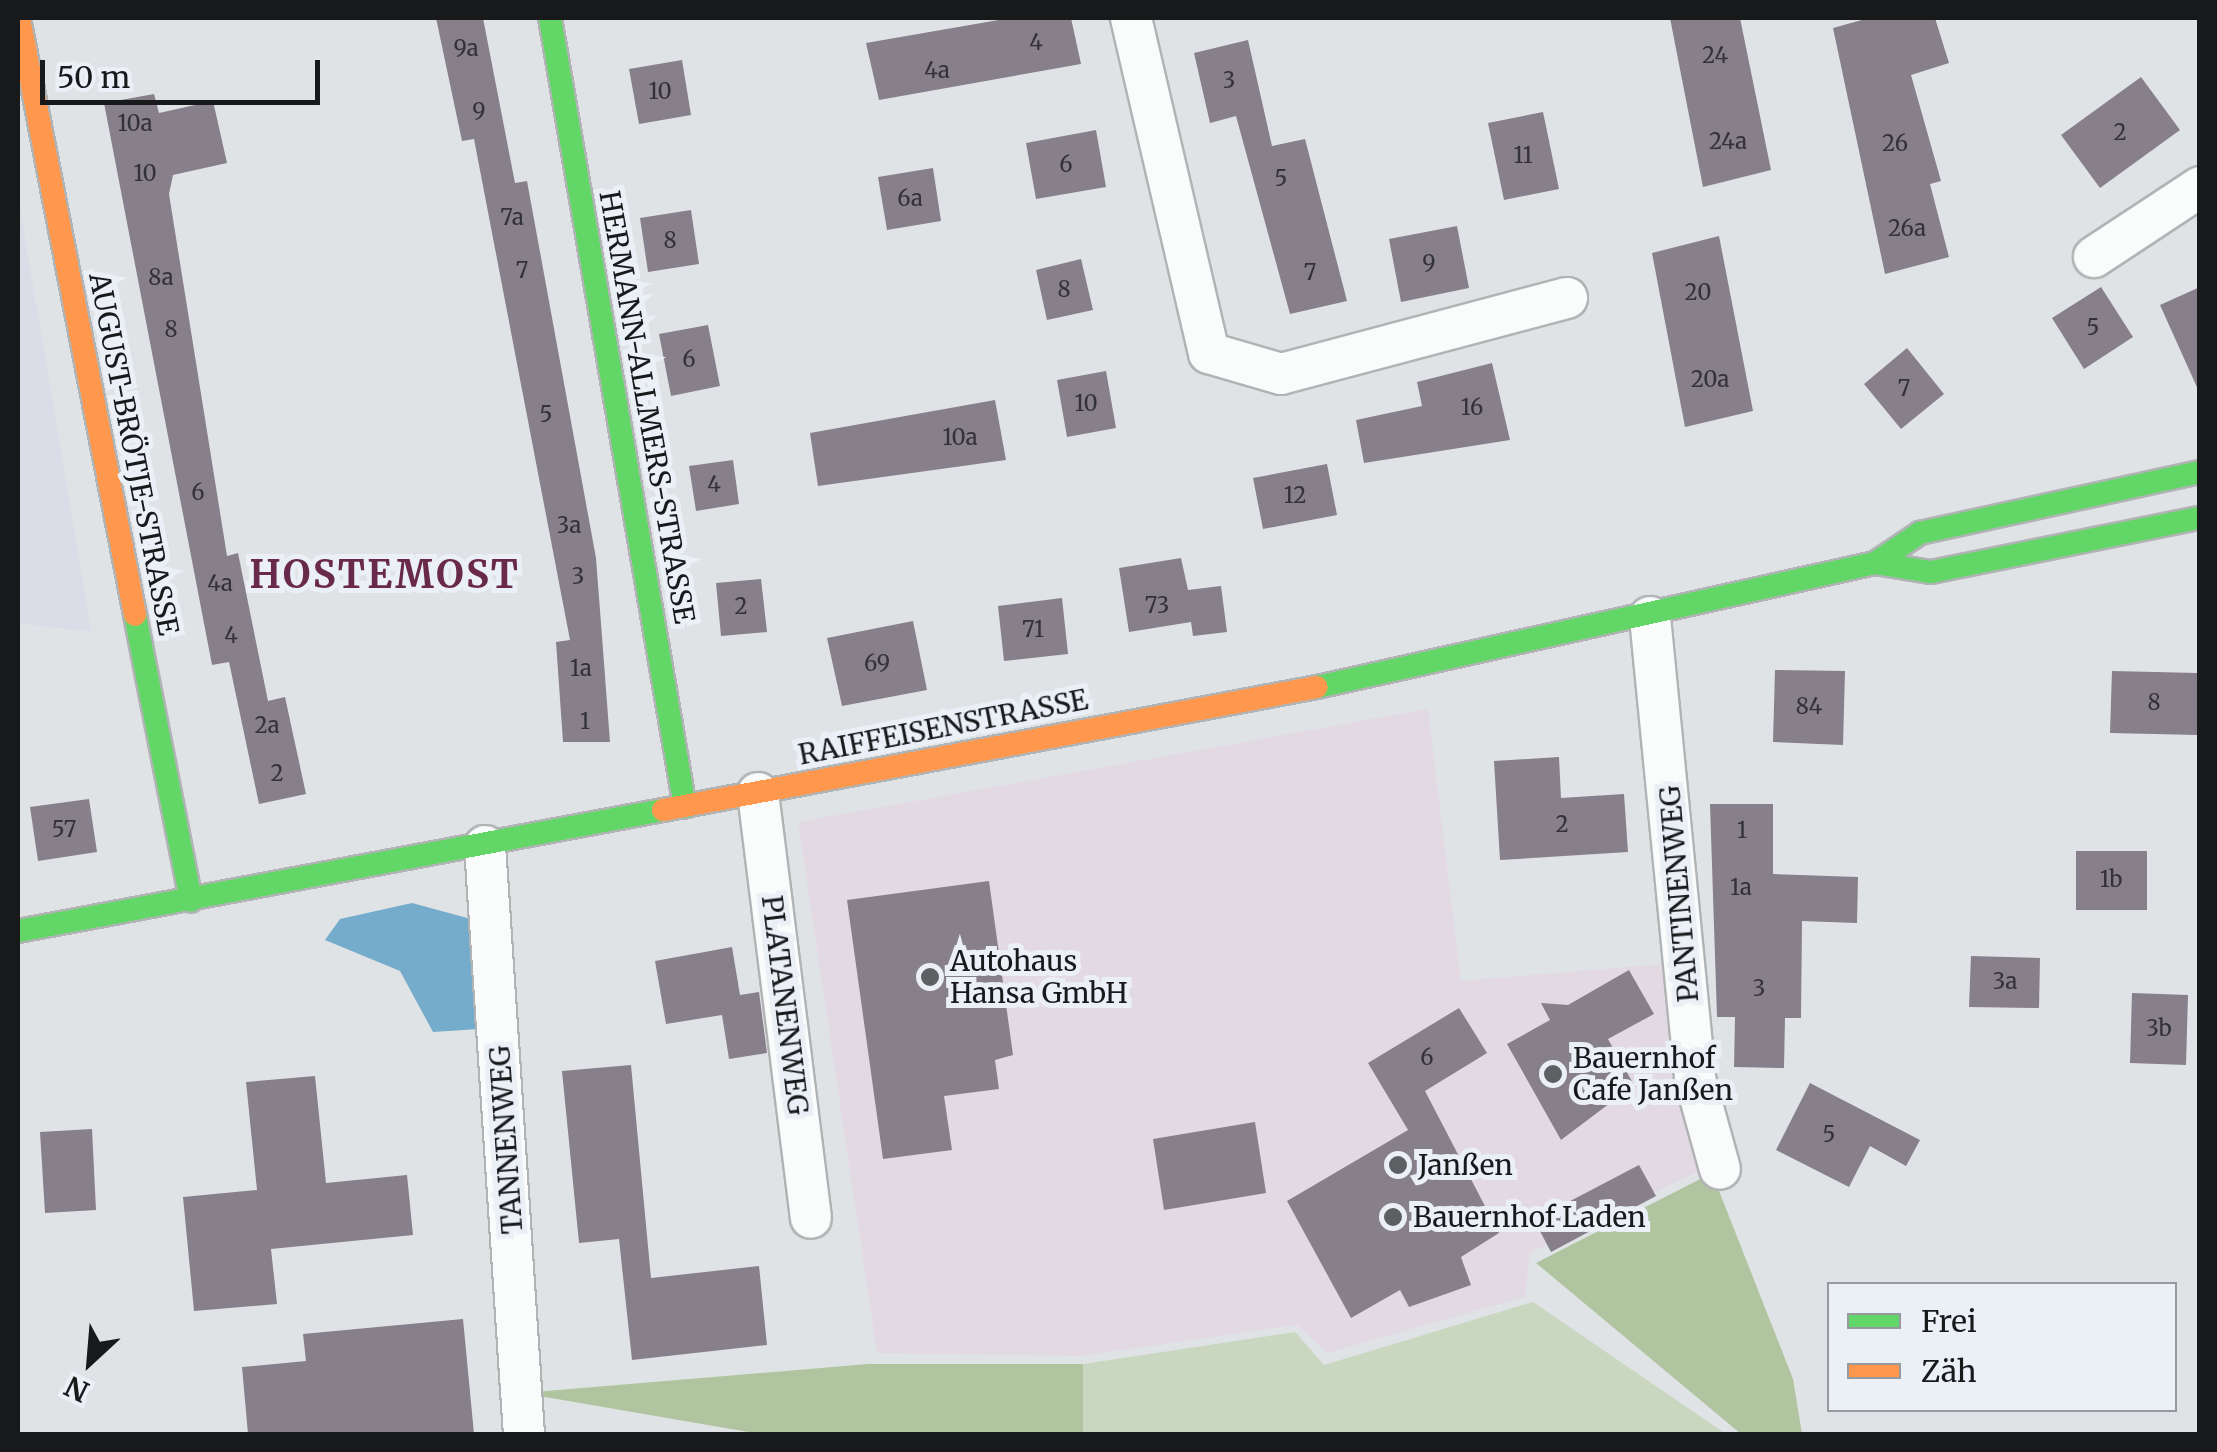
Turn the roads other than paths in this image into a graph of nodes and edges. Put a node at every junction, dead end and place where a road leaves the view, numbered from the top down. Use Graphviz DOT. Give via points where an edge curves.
graph roads {
  1 [pos="19,18"];
  2 [pos="550,18"];
  3 [pos="1132,18"];
  4 [pos="2200,187"];
  5 [pos="2094,257"];
  6 [pos="1567,298"];
  7 [pos="2200,472"];
  8 [pos="2200,518"];
  9 [pos="1875,562"];
  10 [pos="1650,617"];
  11 [pos="758,793"];
  12 [pos="685,807"];
  13 [pos="485,846"];
  14 [pos="190,901"];
  15 [pos="18,931"];
  16 [pos="1720,1169"];
  17 [pos="811,1218"];
  18 [pos="524,1434"];
  1 -- 14 [label="street, AUGUST-BRÖTJE-STRASSE"];
  2 -- 12 [label="street, HERMANN-ALLMERS-STRASSE"];
  3 -- 6 [label="street" via="1209,353 1281,374"];
  4 -- 5 [label="street"];
  7 -- 9 [label="street, RAIFFEISENSTRASSE" via="1920,533"];
  8 -- 9 [label="street, RAIFFEISENSTRASSE" via="1931,572"];
  9 -- 10 [label="street, RAIFFEISENSTRASSE"];
  10 -- 11 [label="street, RAIFFEISENSTRASSE"];
  10 -- 16 [label="street, PANTINENWEG" via="1695,1079"];
  11 -- 12 [label="street, RAIFFEISENSTRASSE"];
  11 -- 17 [label="street, PLATANENWEG"];
  12 -- 13 [label="street, RAIFFEISENSTRASSE"];
  13 -- 14 [label="street, RAIFFEISENSTRASSE"];
  13 -- 18 [label="street, TANNENWEG"];
  14 -- 15 [label="street, RAIFFEISENSTRASSE"];
}
